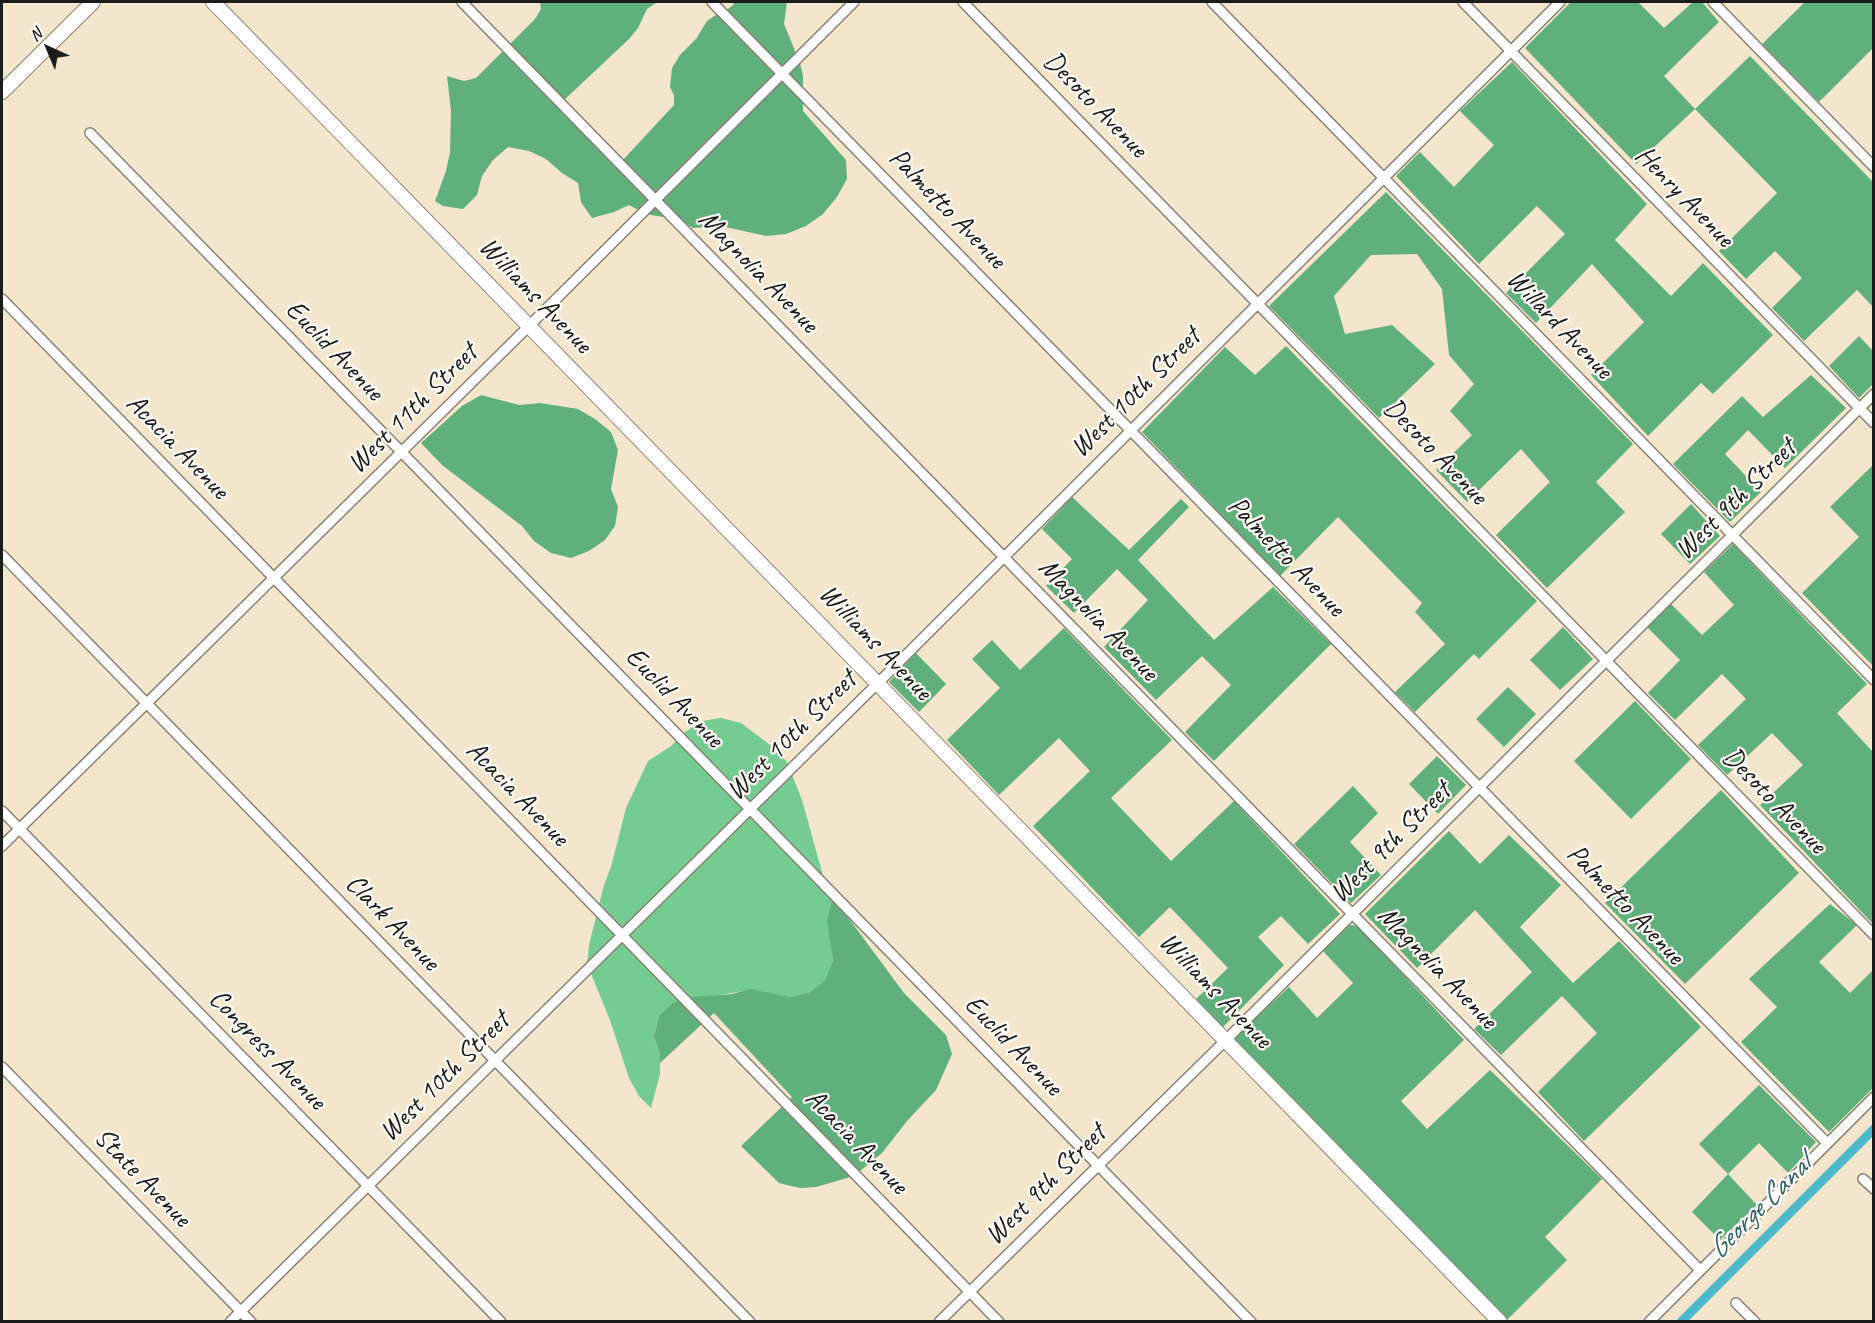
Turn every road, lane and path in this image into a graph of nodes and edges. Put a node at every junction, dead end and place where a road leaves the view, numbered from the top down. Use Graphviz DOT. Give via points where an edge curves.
graph roads {
  1 [pos="93,2"];
  2 [pos="213,2"];
  3 [pos="462,2"];
  4 [pos="712,2"];
  5 [pos="854,2"];
  6 [pos="963,2"];
  7 [pos="1212,2"];
  8 [pos="1463,2"];
  9 [pos="1560,2"];
  10 [pos="1713,2"];
  11 [pos="1511,51"];
  12 [pos="782,73"];
  13 [pos="2,92"];
  14 [pos="90,133"];
  15 [pos="1874,166"];
  16 [pos="1384,177"];
  17 [pos="656,200"];
  18 [pos="2,299"];
  19 [pos="1258,303"];
  20 [pos="529,326"];
  21 [pos="1874,394"];
  22 [pos="1859,408"];
  23 [pos="1874,423"];
  24 [pos="1131,430"];
  25 [pos="402,452"];
  26 [pos="1732,535"];
  27 [pos="2,555"];
  28 [pos="1004,556"];
  29 [pos="274,578"];
  30 [pos="1606,661"];
  31 [pos="1874,680"];
  32 [pos="878,683"];
  33 [pos="147,704"];
  34 [pos="1479,787"];
  35 [pos="751,808"];
  36 [pos="2,811"];
  37 [pos="19,829"];
  38 [pos="2,846"];
  39 [pos="1352,914"];
  40 [pos="622,935"];
  41 [pos="1874,935"];
  42 [pos="1226,1040"];
  43 [pos="495,1060"];
  44 [pos="2,1066"];
  45 [pos="1874,1098"];
  46 [pos="1827,1143"];
  47 [pos="1098,1166"];
  48 [pos="1863,1179"];
  49 [pos="368,1185"];
  50 [pos="1874,1189"];
  51 [pos="1700,1270"];
  52 [pos="970,1292"];
  53 [pos="1736,1303"];
  54 [pos="240,1311"];
  55 [pos="230,1322"];
  56 [pos="251,1322"];
  57 [pos="501,1322"];
  58 [pos="750,1322"];
  59 [pos="939,1322"];
  60 [pos="999,1322"];
  61 [pos="1251,1322"];
  62 [pos="1500,1322"];
  63 [pos="1649,1322"];
  64 [pos="1755,1322"];
  1 -- 13 [label="street"];
  2 -- 20 [label="street, Williams Avenue"];
  3 -- 17 [label="street, Magnolia Avenue"];
  4 -- 12 [label="street, Palmetto Avenue"];
  5 -- 12 [label="street, West 11th Street"];
  6 -- 19 [label="street, Desoto Avenue"];
  7 -- 16 [label="street, Willard Avenue"];
  8 -- 11 [label="street, Henry Avenue"];
  9 -- 11 [label="street, West 10th Street"];
  10 -- 15 [label="street"];
  11 -- 16 [label="street, West 10th Street"];
  11 -- 22 [label="street, Henry Avenue"];
  12 -- 17 [label="street, West 11th Street"];
  12 -- 24 [label="street, Palmetto Avenue"];
  14 -- 25 [label="street, Euclid Avenue"];
  16 -- 19 [label="street, West 10th Street"];
  16 -- 26 [label="street, Willard Avenue"];
  17 -- 20 [label="street, West 11th Street"];
  17 -- 28 [label="street, Magnolia Avenue"];
  18 -- 29 [label="street, Acacia Avenue"];
  19 -- 24 [label="street, West 10th Street"];
  19 -- 30 [label="street, Desoto Avenue"];
  20 -- 25 [label="street, West 11th Street"];
  20 -- 32 [label="street, Williams Avenue"];
  21 -- 22 [label="street, West 9th Street"];
  22 -- 23 [label="street, Henry Avenue"];
  22 -- 26 [label="street, West 9th Street"];
  24 -- 28 [label="street, West 10th Street"];
  24 -- 34 [label="street, Palmetto Avenue"];
  25 -- 29 [label="street, West 11th Street"];
  25 -- 35 [label="street, Euclid Avenue"];
  26 -- 30 [label="street, West 9th Street"];
  26 -- 31 [label="street, Willard Avenue"];
  27 -- 33 [label="street, Clark Avenue"];
  28 -- 32 [label="street, West 10th Street"];
  28 -- 39 [label="street, Magnolia Avenue"];
  29 -- 33 [label="street, West 11th Street"];
  29 -- 40 [label="street, Acacia Avenue"];
  30 -- 34 [label="street, West 9th Street"];
  30 -- 41 [label="street, Desoto Avenue"];
  32 -- 35 [label="street, West 10th Street"];
  32 -- 42 [label="street, Williams Avenue"];
  33 -- 37 [label="street, West 11th Street"];
  33 -- 43 [label="street, Clark Avenue"];
  34 -- 39 [label="street, West 9th Street"];
  34 -- 46 [label="street, Palmetto Avenue"];
  35 -- 40 [label="street, West 10th Street"];
  35 -- 47 [label="street, Euclid Avenue"];
  36 -- 37 [label="street, Congress Avenue"];
  37 -- 38 [label="street, West 11th Street"];
  37 -- 49 [label="street, Congress Avenue"];
  39 -- 42 [label="street, West 9th Street"];
  39 -- 51 [label="street, Magnolia Avenue"];
  40 -- 43 [label="street, West 10th Street"];
  40 -- 52 [label="street, Acacia Avenue"];
  42 -- 47 [label="street, West 9th Street"];
  42 -- 62 [label="street, Williams Avenue"];
  43 -- 49 [label="street, West 10th Street"];
  43 -- 58 [label="street, Clark Avenue"];
  44 -- 54 [label="street, State Avenue"];
  45 -- 46 [label="street"];
  46 -- 51 [label="street"];
  47 -- 52 [label="street, West 9th Street"];
  47 -- 61 [label="street, Euclid Avenue"];
  48 -- 50 [label="street"];
  49 -- 54 [label="street, West 10th Street"];
  49 -- 57 [label="street, Congress Avenue"];
  51 -- 63 [label="street"];
  52 -- 59 [label="street, West 9th Street"];
  52 -- 60 [label="street, Acacia Avenue"];
  53 -- 64 [label="street"];
  54 -- 55 [label="street, West 10th Street"];
  54 -- 56 [label="street, State Avenue"];
}
